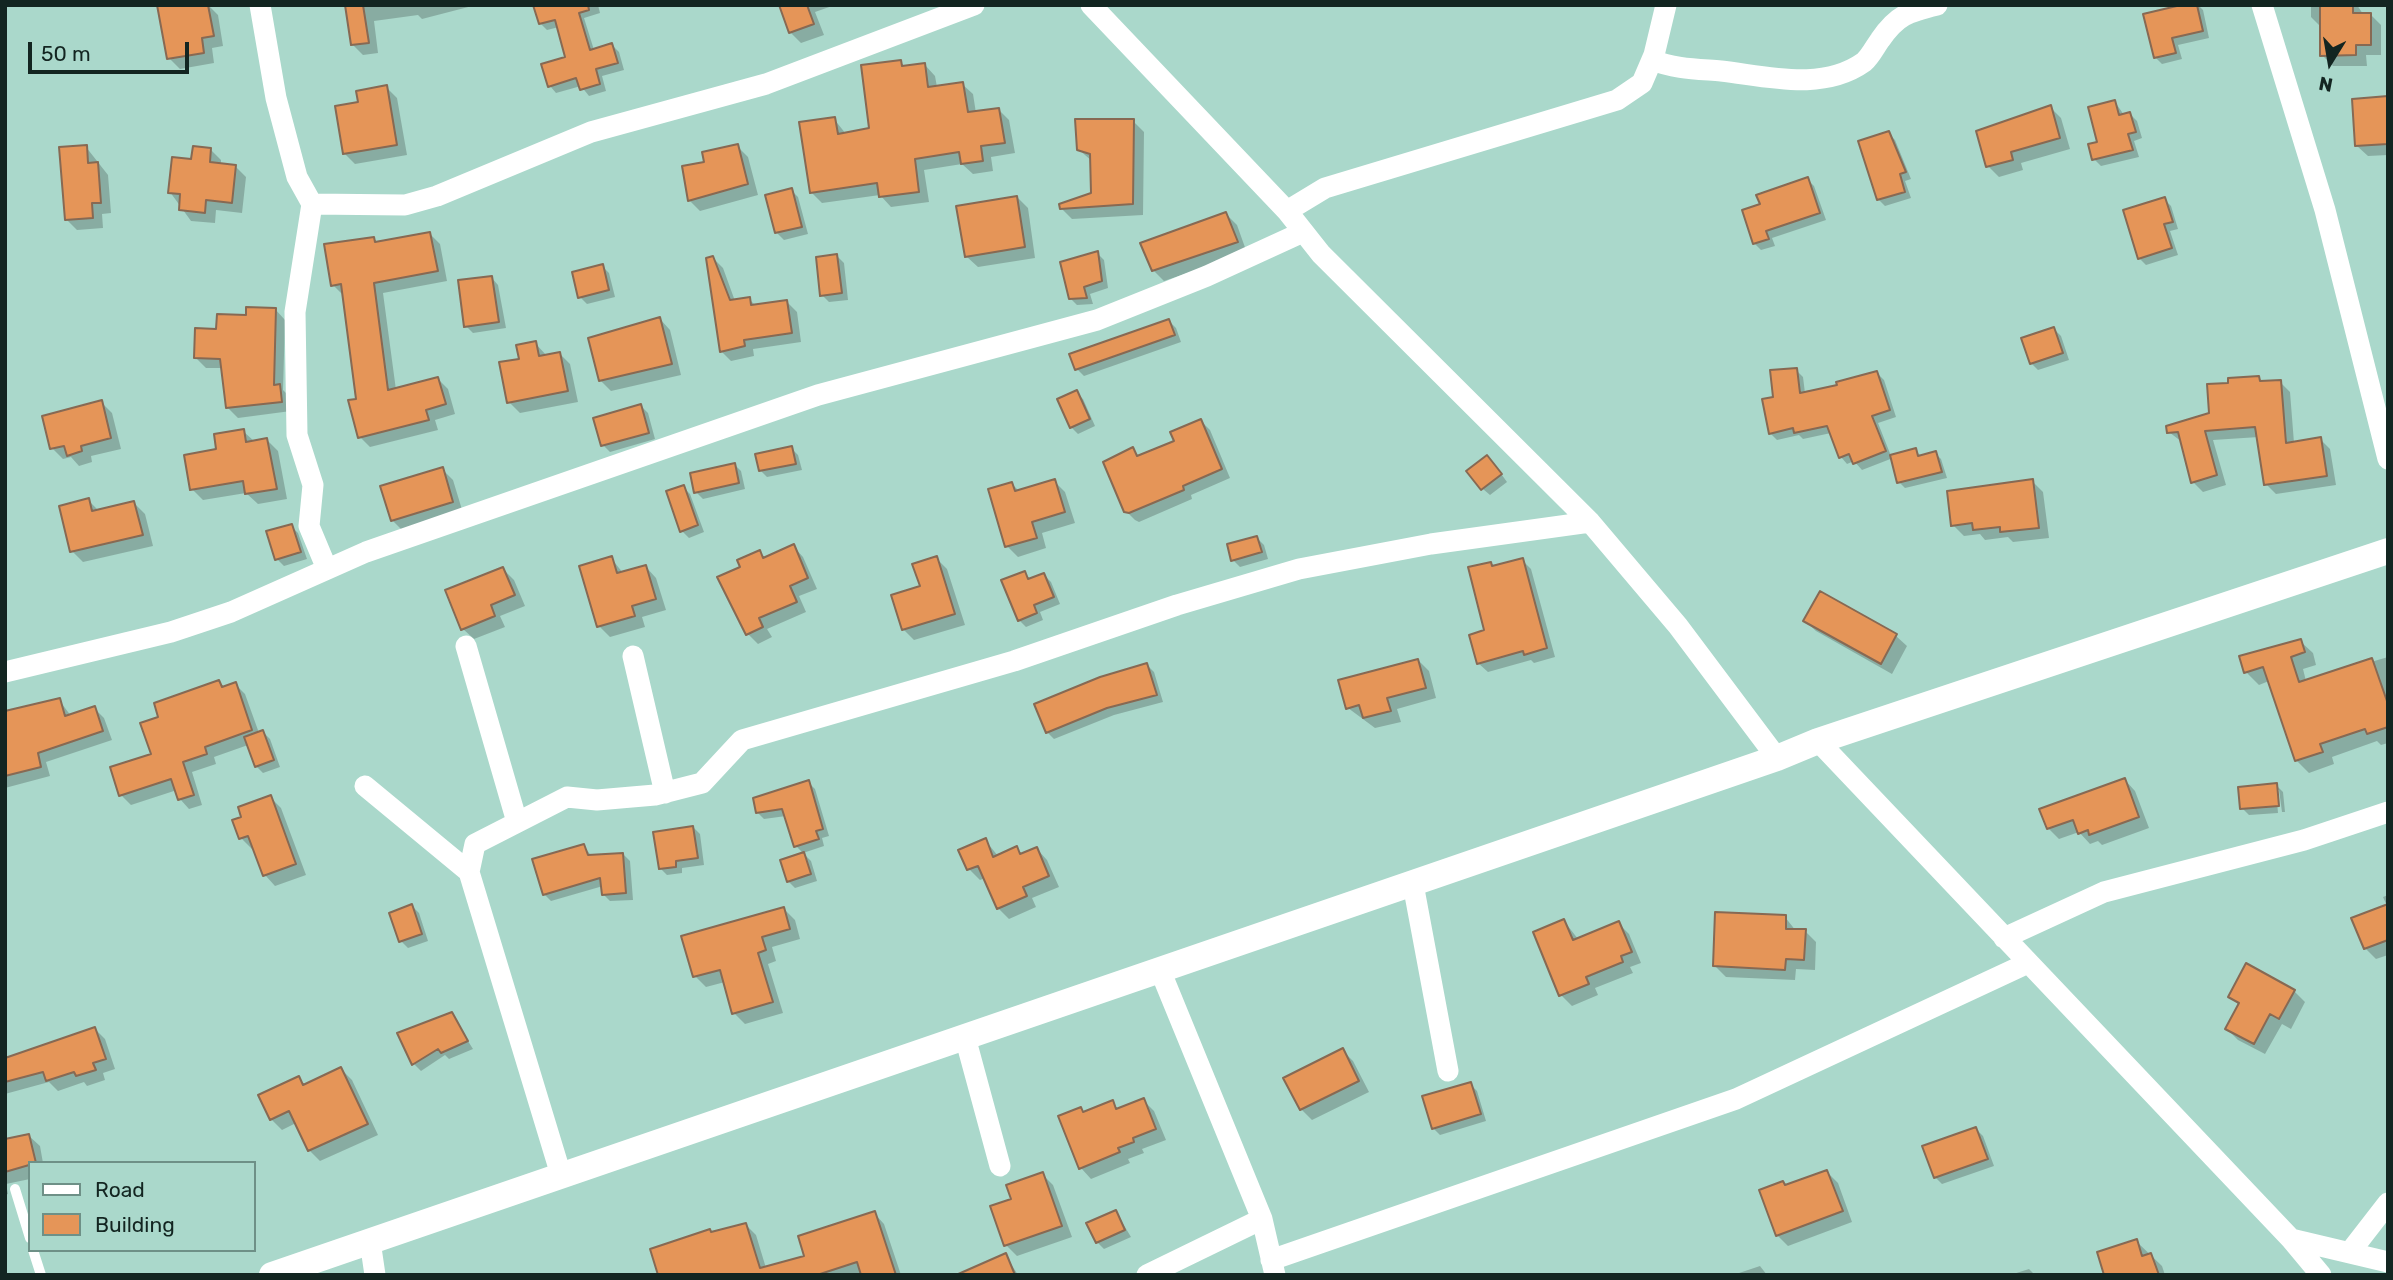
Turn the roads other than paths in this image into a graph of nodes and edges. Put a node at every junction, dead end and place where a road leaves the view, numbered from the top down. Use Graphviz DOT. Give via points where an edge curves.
graph roads {
  1 [pos="260,5"];
  2 [pos="974,5"];
  3 [pos="1091,5"];
  4 [pos="1666,5"];
  5 [pos="1937,5"];
  6 [pos="2262,5"];
  7 [pos="1651,60"];
  8 [pos="312,204"];
  9 [pos="1287,211"];
  10 [pos="1303,232"];
  11 [pos="2388,459"];
  12 [pos="1590,522"];
  13 [pos="2388,551"];
  14 [pos="327,569"];
  15 [pos="466,646"];
  16 [pos="633,656"];
  17 [pos="5,672"];
  18 [pos="1818,741"];
  19 [pos="1777,758"];
  20 [pos="365,786"];
  21 [pos="665,793"];
  22 [pos="2388,812"];
  23 [pos="517,822"];
  24 [pos="468,872"];
  25 [pos="1413,884"];
  26 [pos="2004,938"];
  27 [pos="2028,963"];
  28 [pos="1160,970"];
  29 [pos="965,1037"];
  30 [pos="1448,1071"];
  31 [pos="1000,1166"];
  32 [pos="561,1175"];
  33 [pos="15,1189"];
  34 [pos="2388,1203"];
  35 [pos="1262,1219"];
  36 [pos="28,1231"];
  37 [pos="2291,1238"];
  38 [pos="370,1241"];
  39 [pos="34,1252"];
  40 [pos="2350,1252"];
  41 [pos="2388,1262"];
  42 [pos="1273,1267"];
  43 [pos="41,1275"];
  44 [pos="272,1275"];
  45 [pos="375,1275"];
  46 [pos="1147,1275"];
  47 [pos="2321,1275"];
  1 -- 8 [label="street" via="276,98 297,177"];
  2 -- 8 [label="street" via="766,85 591,132 437,196 405,205"];
  3 -- 9 [label="street"];
  4 -- 7 [label="street"];
  5 -- 7 [label="street" via="1900,16 1865,61 1815,78 1780,80 1685,69"];
  6 -- 11 [label="street" via="2325,210"];
  7 -- 9 [label="street" via="1642,83 1617,100 1325,188"];
  8 -- 14 [label="street" via="295,312 298,435 313,485 309,526"];
  9 -- 10 [label="street"];
  10 -- 12 [label="street"];
  10 -- 14 [label="street" via="1097,320 818,395"];
  12 -- 19 [label="street" via="1678,625"];
  12 -- 21 [label="street" via="1431,544 1299,569 1014,661 742,740 702,783"];
  13 -- 18 [label="street"];
  14 -- 17 [label="street" via="231,612 171,632"];
  15 -- 23 [label="street"];
  16 -- 21 [label="street"];
  18 -- 19 [label="street"];
  18 -- 26 [label="street"];
  19 -- 25 [label="street"];
  20 -- 24 [label="street"];
  21 -- 23 [label="street" via="597,800 567,797"];
  22 -- 26 [label="street" via="2304,840 2104,892"];
  23 -- 24 [label="street" via="475,844"];
  24 -- 32 [label="street"];
  25 -- 28 [label="street"];
  25 -- 30 [label="street"];
  26 -- 27 [label="street"];
  27 -- 37 [label="street"];
  27 -- 42 [label="street" via="1736,1099"];
  28 -- 29 [label="street"];
  28 -- 35 [label="street"];
  29 -- 31 [label="street"];
  29 -- 32 [label="street"];
  32 -- 38 [label="street"];
  33 -- 36 [label="lane"];
  34 -- 40 [label="street"];
  35 -- 42 [label="street"];
  35 -- 46 [label="street"];
  37 -- 40 [label="street"];
  37 -- 47 [label="street"];
  38 -- 44 [label="street"];
  38 -- 45 [label="street"];
  39 -- 43 [label="lane"];
  40 -- 41 [label="street"];
}
